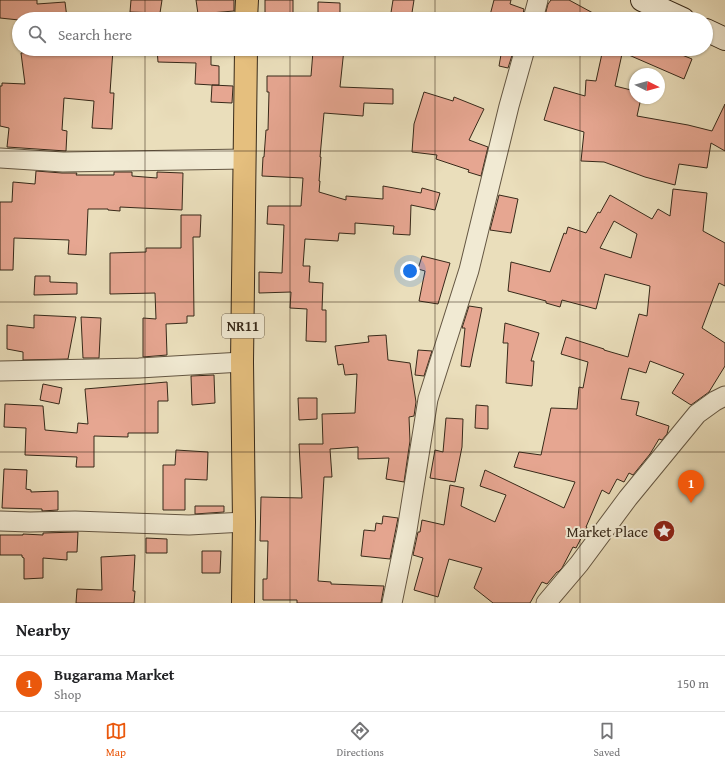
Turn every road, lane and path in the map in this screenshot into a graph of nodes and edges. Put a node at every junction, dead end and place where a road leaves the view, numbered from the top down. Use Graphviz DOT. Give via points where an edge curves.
graph roads {
  1 [pos="247,0"];
  2 [pos="538,0"];
  3 [pos="642,0"];
  4 [pos="246,12"];
  5 [pos="535,12"];
  6 [pos="668,12"];
  7 [pos="713,33"];
  8 [pos="725,39"];
  9 [pos="246,56"];
  10 [pos="523,56"];
  11 [pos="0,158"];
  12 [pos="244,159"];
  13 [pos="242,362"];
  14 [pos="0,371"];
  15 [pos="725,396"];
  16 [pos="0,521"];
  17 [pos="244,522"];
  18 [pos="243,603"];
  19 [pos="392,603"];
  20 [pos="546,603"];
  1 -- 4 [label="highway"];
  2 -- 5 [label="street"];
  3 -- 6 [label="main road"];
  7 -- 8 [label="main road"];
  9 -- 12 [label="highway, NR11"];
  10 -- 19 [label="street" via="469,270 428,399 407,530"];
  11 -- 12 [label="street" via="63,162"];
  12 -- 13 [label="highway, NR11"];
  13 -- 14 [label="street"];
  13 -- 17 [label="highway, NR11"];
  15 -- 20 [label="street" via="715,400 697,414"];
  16 -- 17 [label="street" via="188,525"];
  17 -- 18 [label="highway, NR11"];
}
